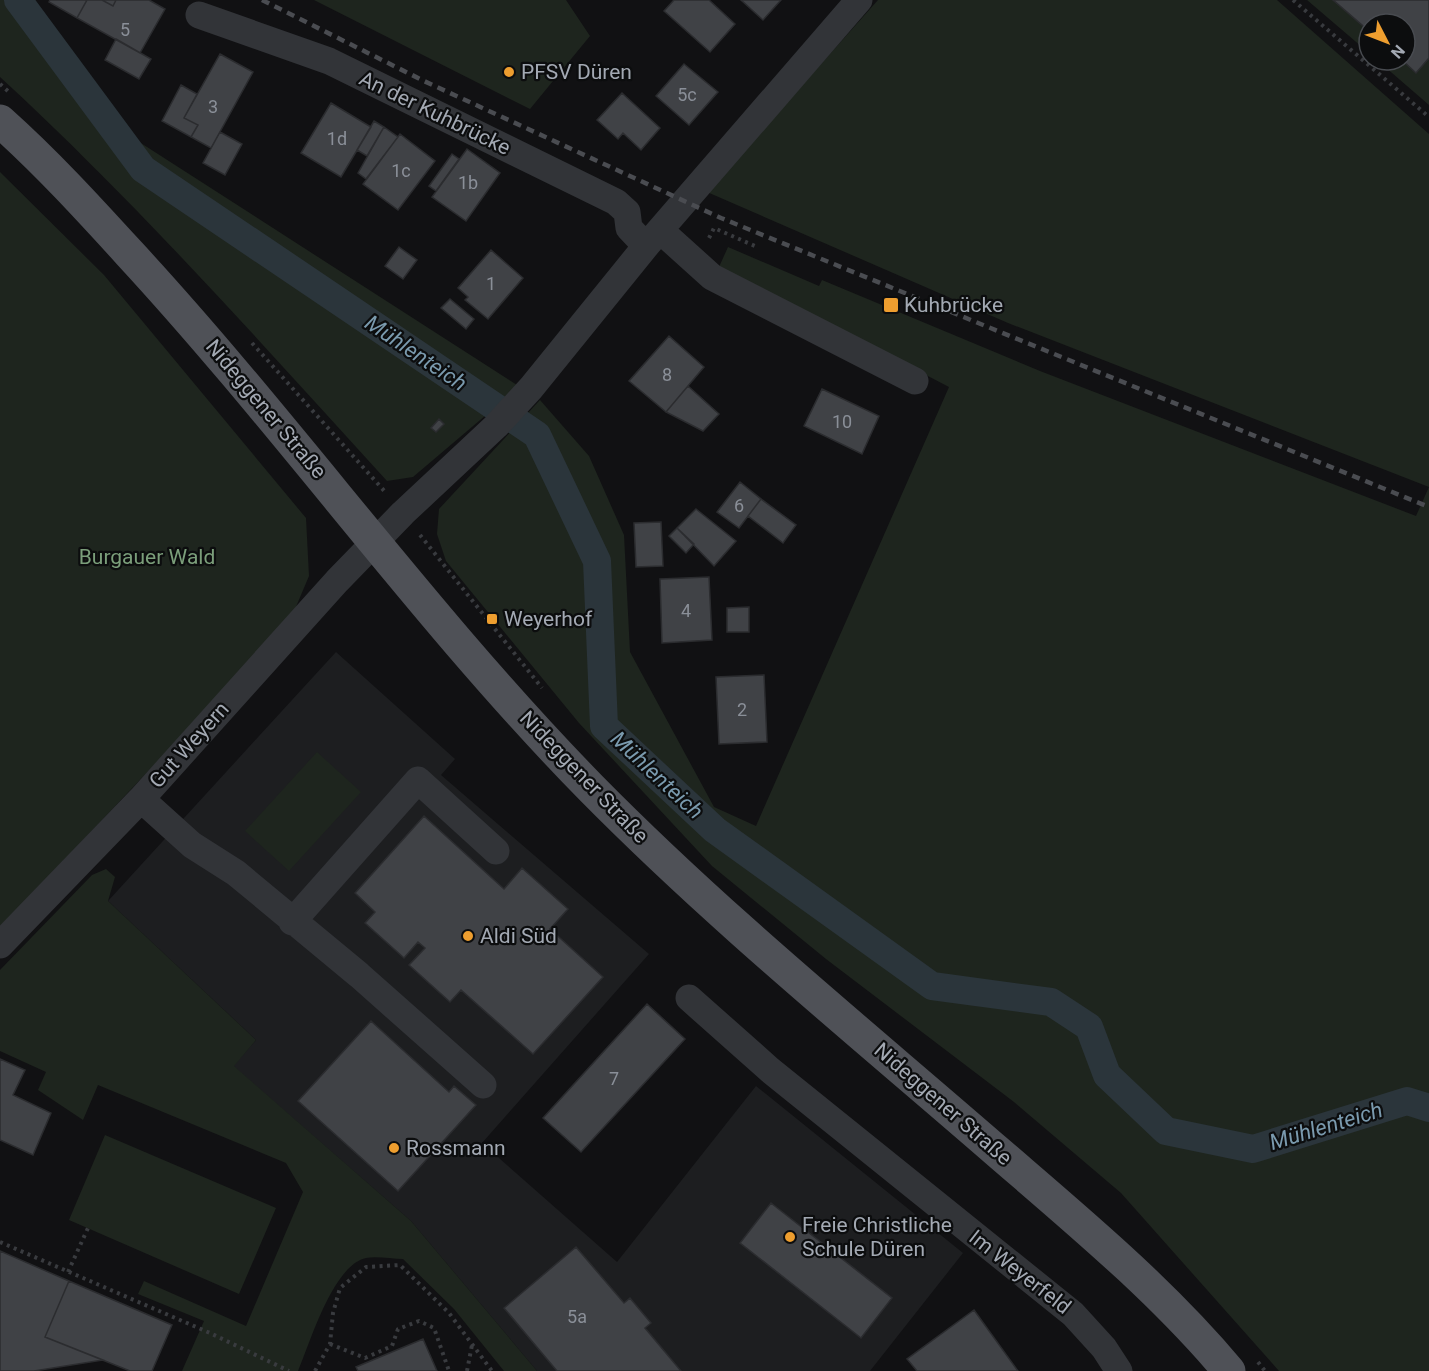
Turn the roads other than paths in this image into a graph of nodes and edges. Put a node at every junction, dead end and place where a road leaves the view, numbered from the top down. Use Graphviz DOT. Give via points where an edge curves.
graph roads {
  1 [pos="859,0"];
  2 [pos="199,15"];
  3 [pos="8,109"];
  4 [pos="661,240"];
  5 [pos="915,381"];
  6 [pos="376,542"];
  7 [pos="141,799"];
  8 [pos="496,851"];
  9 [pos="292,922"];
  10 [pos="0,945"];
  11 [pos="689,998"];
  12 [pos="483,1085"];
  13 [pos="1240,1363"];
  14 [pos="1119,1371"];
  1 -- 4 [label="street"];
  2 -- 4 [label="street, An der Kuhbrücke" via="329,61 616,202 627,212 629,228"];
  3 -- 6 [label="main road, Nideggener Straße" via="76,196 205,335"];
  4 -- 5 [label="street, An der Kuhbrücke" via="712,277"];
  4 -- 6 [label="street" via="496,426"];
  6 -- 7 [label="street, Gut Weyern" via="285,637"];
  6 -- 13 [label="main road, Nideggener Straße" via="522,713 687,881 1088,1228 1204,1341"];
  7 -- 9 [label="street" via="192,845 236,873"];
  7 -- 10 [label="street, Gut Weyern"];
  8 -- 9 [label="street" via="418,780"];
  9 -- 12 [label="street" via="359,975"];
  11 -- 14 [label="street, Im Weyerfeld" via="770,1070 1073,1314"];
}
